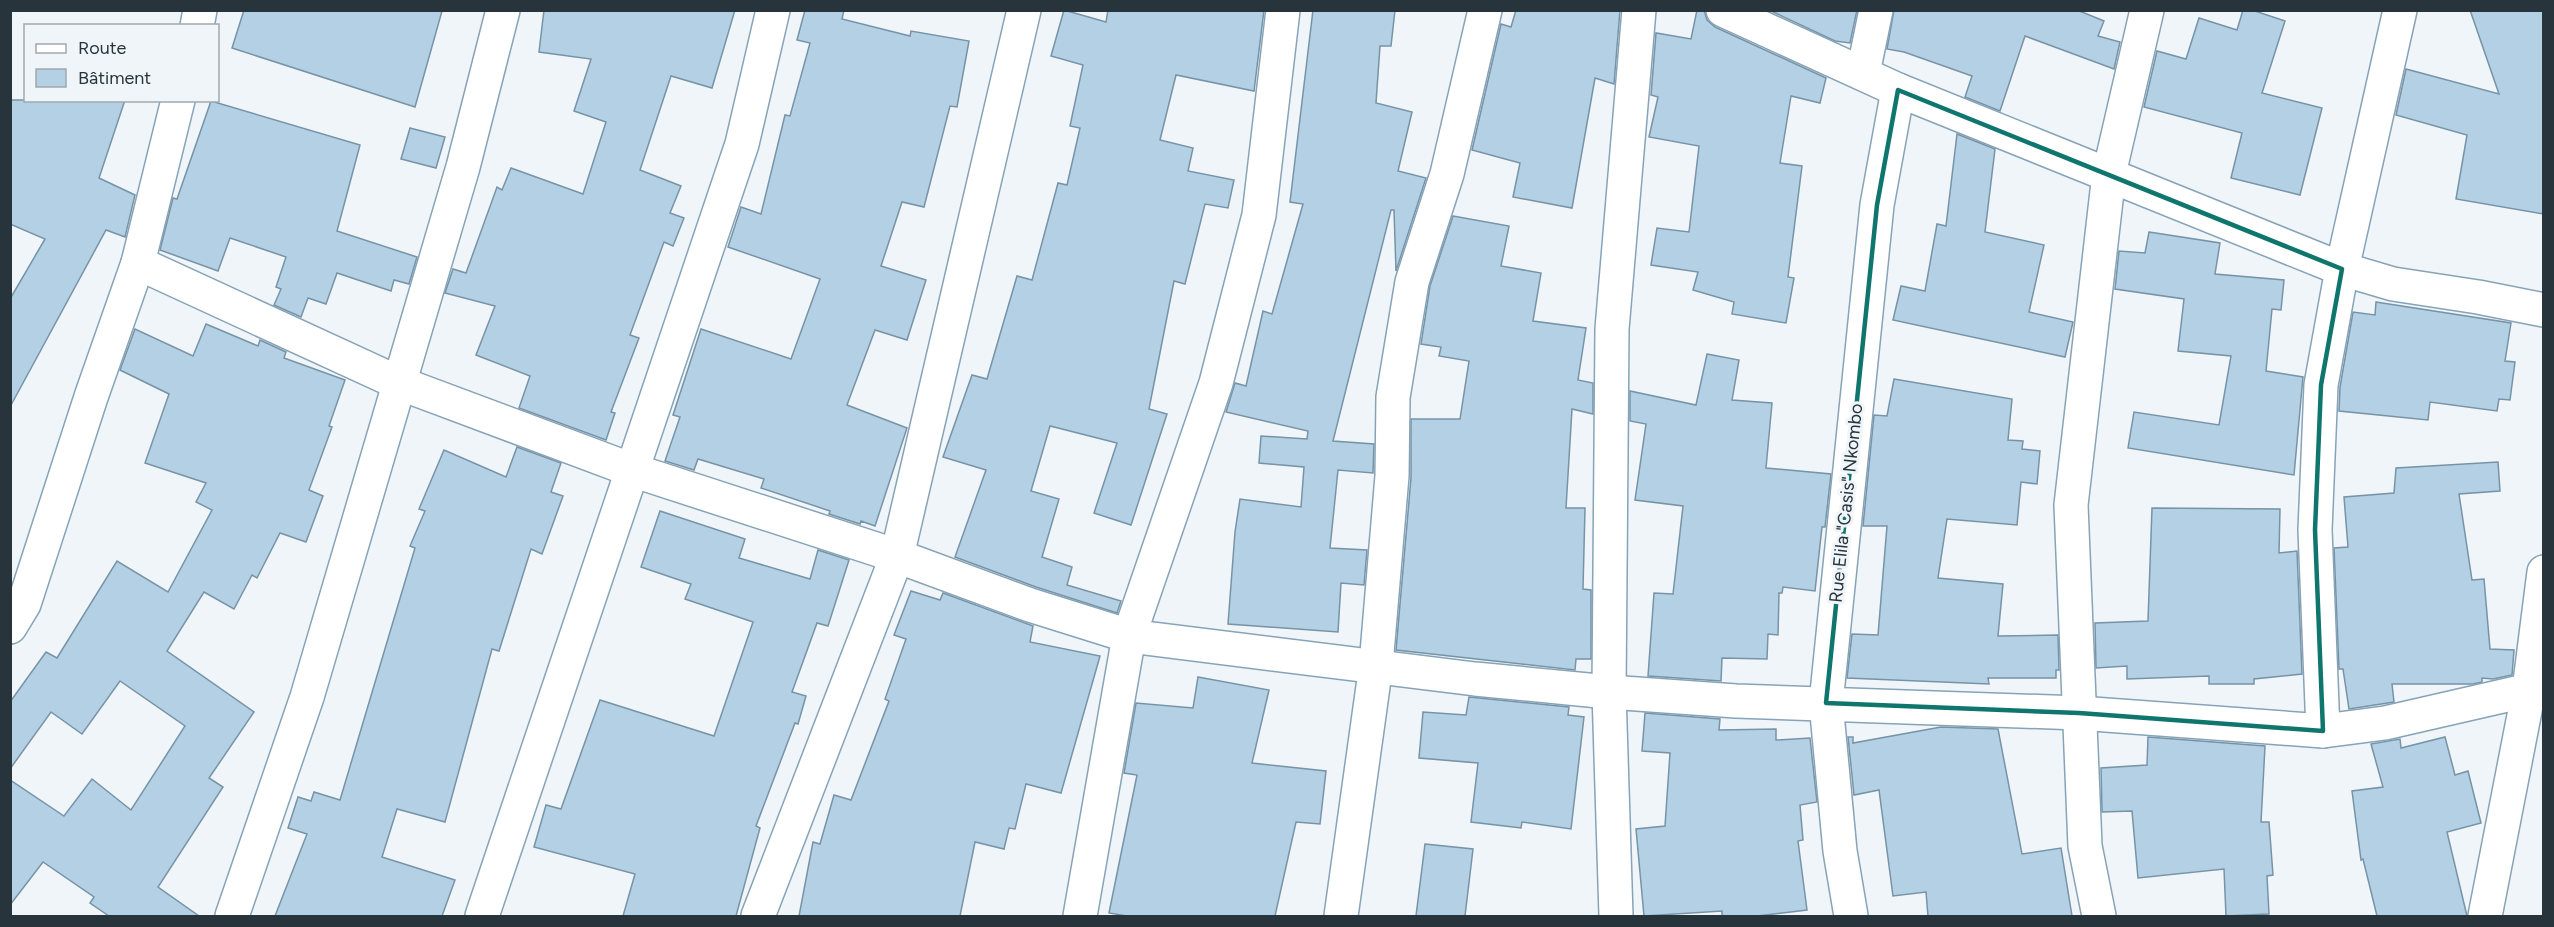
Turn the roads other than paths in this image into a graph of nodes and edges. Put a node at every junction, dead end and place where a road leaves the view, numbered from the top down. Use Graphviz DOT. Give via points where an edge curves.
graph roads {
  1 [pos="503,10"];
  2 [pos="773,10"];
  3 [pos="1024,10"];
  4 [pos="1283,10"];
  5 [pos="1485,10"];
  6 [pos="1639,10"];
  7 [pos="1723,10"];
  8 [pos="1876,10"];
  9 [pos="2147,10"];
  10 [pos="2400,10"];
  11 [pos="1863,73"];
  12 [pos="1898,90"];
  13 [pos="178,102"];
  14 [pos="2109,174"];
  15 [pos="138,262"];
  16 [pos="2342,269"];
  17 [pos="2544,310"];
  18 [pos="399,383"];
  19 [pos="632,470"];
  20 [pos="897,556"];
  21 [pos="2544,572"];
  22 [pos="10,627"];
  23 [pos="1129,636"];
  24 [pos="1376,665"];
  25 [pos="2529,690"];
  26 [pos="1609,692"];
  27 [pos="1826,703"];
  28 [pos="2079,713"];
  29 [pos="2324,731"];
  30 [pos="232,916"];
  31 [pos="483,916"];
  32 [pos="758,916"];
  33 [pos="1080,916"];
  34 [pos="1341,916"];
  35 [pos="1616,916"];
  36 [pos="1851,916"];
  37 [pos="2099,916"];
  38 [pos="2485,916"];
  1 -- 18 [label="street" via="463,167"];
  2 -- 19 [label="street" via="742,144"];
  3 -- 20 [label="street"];
  4 -- 23 [label="street" via="1259,215 1216,383"];
  5 -- 24 [label="street" via="1446,174 1410,294 1393,397 1392,476"];
  6 -- 26 [label="street" via="1612,329"];
  7 -- 11 [label="street"];
  8 -- 11 [label="street"];
  9 -- 14 [label="street"];
  10 -- 16 [label="street"];
  11 -- 12 [label="street"];
  12 -- 14 [label="street"];
  12 -- 27 [label="street, Rue Elila \"Casis\" Nkombo" via="1877,205"];
  13 -- 15 [label="street"];
  14 -- 16 [label="street"];
  14 -- 28 [label="street" via="2071,505"];
  15 -- 18 [label="street"];
  15 -- 22 [label="street" via="24,604"];
  16 -- 17 [label="street" via="2393,285"];
  16 -- 29 [label="street" via="2321,385 2315,530"];
  18 -- 19 [label="street"];
  18 -- 30 [label="street" via="307,697"];
  19 -- 20 [label="street"];
  19 -- 31 [label="street"];
  20 -- 23 [label="street"];
  20 -- 32 [label="street"];
  21 -- 25 [label="street"];
  23 -- 24 [label="street"];
  23 -- 33 [label="street"];
  24 -- 26 [label="street"];
  24 -- 34 [label="street"];
  25 -- 29 [label="street" via="2385,723"];
  25 -- 38 [label="street"];
  26 -- 27 [label="street"];
  26 -- 35 [label="street"];
  27 -- 28 [label="street"];
  27 -- 36 [label="street, Rue Elila \"Casis\" Nkombo" via="1840,850"];
  28 -- 29 [label="street"];
  28 -- 37 [label="street" via="2085,846"];
}
